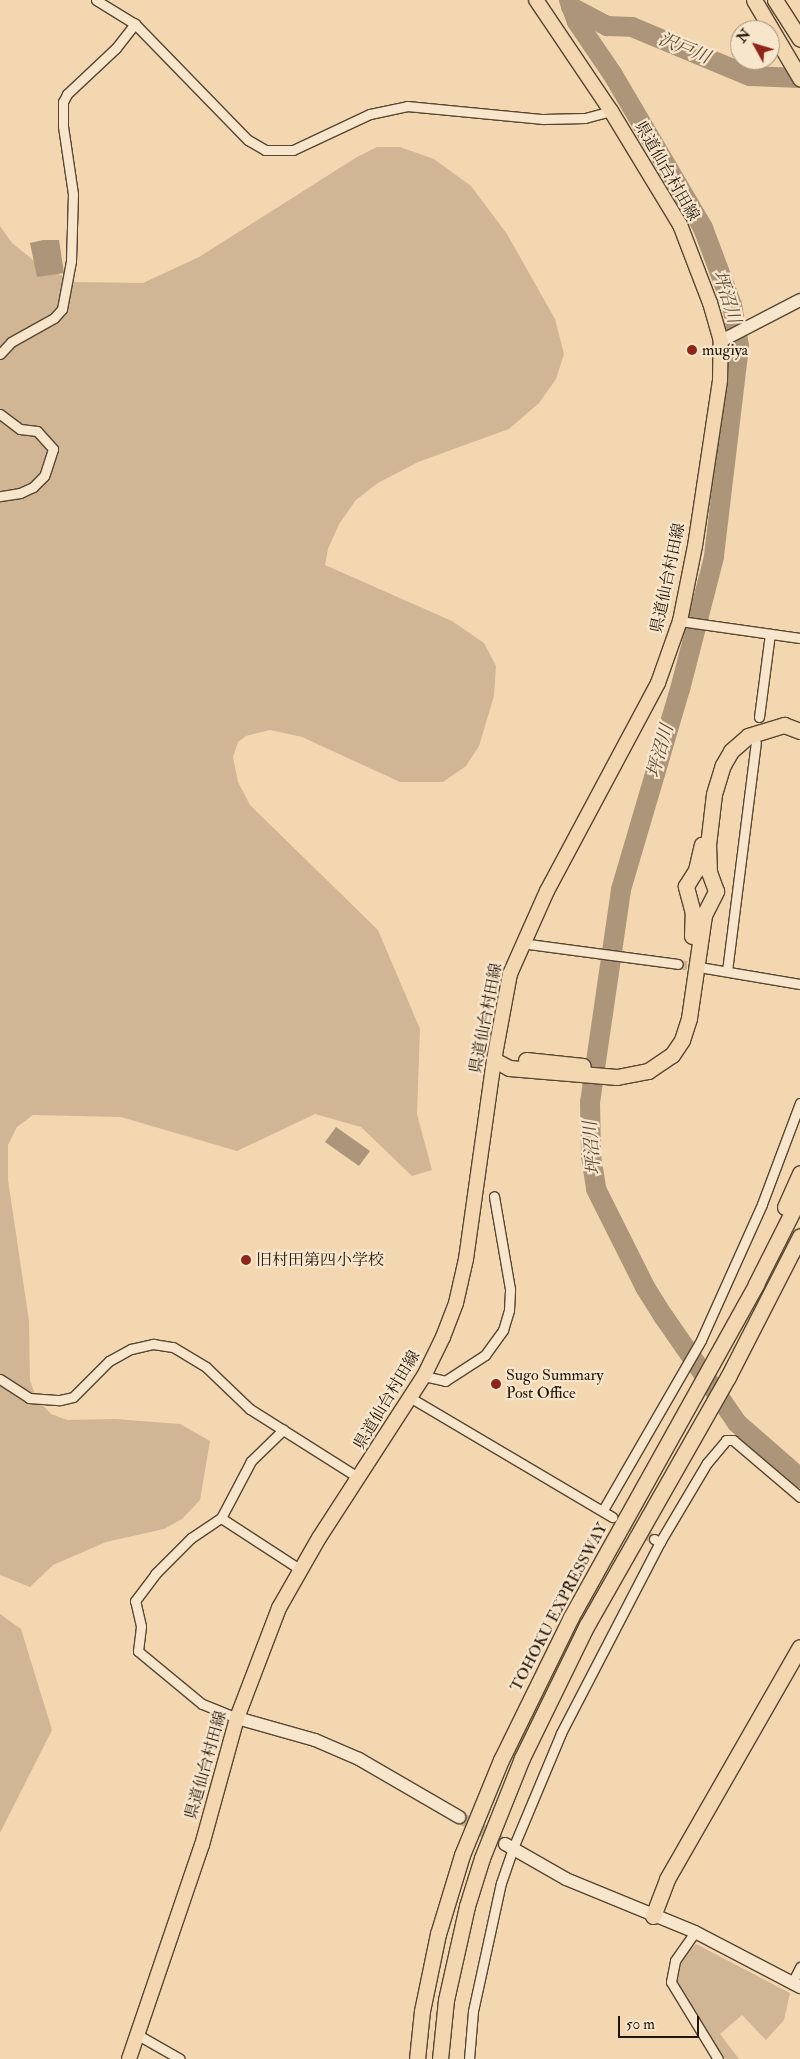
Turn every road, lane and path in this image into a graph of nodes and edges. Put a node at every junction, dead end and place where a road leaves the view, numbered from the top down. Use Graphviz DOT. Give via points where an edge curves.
graph roads {
  1 [pos="96,0"];
  2 [pos="536,0"];
  3 [pos="754,0"];
  4 [pos="775,0"];
  5 [pos="135,24"];
  6 [pos="800,39"];
  7 [pos="800,78"];
  8 [pos="611,112"];
  9 [pos="800,300"];
  10 [pos="723,340"];
  11 [pos="0,354"];
  12 [pos="0,414"];
  13 [pos="0,496"];
  14 [pos="684,622"];
  15 [pos="770,634"];
  16 [pos="800,638"];
  17 [pos="759,717"];
  18 [pos="800,718"];
  19 [pos="800,731"];
  20 [pos="756,743"];
  21 [pos="521,943"];
  22 [pos="678,964"];
  23 [pos="705,968"];
  24 [pos="727,972"];
  25 [pos="800,984"];
  26 [pos="494,1060"];
  27 [pos="617,1073"];
  28 [pos="800,1103"];
  29 [pos="800,1173"];
  30 [pos="494,1196"];
  31 [pos="800,1197"];
  32 [pos="800,1236"];
  33 [pos="800,1256"];
  34 [pos="722,1344"];
  35 [pos="739,1356"];
  36 [pos="424,1376"];
  37 [pos="0,1379"];
  38 [pos="410,1398"];
  39 [pos="283,1430"];
  40 [pos="359,1478"];
  41 [pos="800,1496"];
  42 [pos="603,1510"];
  43 [pos="612,1516"];
  44 [pos="221,1518"];
  45 [pos="300,1570"];
  46 [pos="800,1648"];
  47 [pos="800,1662"];
  48 [pos="237,1718"];
  49 [pos="459,1817"];
  50 [pos="509,1846"];
  51 [pos="652,1916"];
  52 [pos="695,1932"];
  53 [pos="800,1968"];
  54 [pos="796,1985"];
  55 [pos="138,2035"];
  56 [pos="129,2059"];
  57 [pos="180,2059"];
  58 [pos="417,2059"];
  59 [pos="440,2059"];
  60 [pos="469,2059"];
  61 [pos="718,2059"];
  1 -- 5 [label="street"];
  2 -- 8 [label="main road, 県道仙台村田線"];
  3 -- 7 [label="highway"];
  4 -- 6 [label="highway"];
  5 -- 8 [label="street" via="248,140 266,150 294,150 370,114 407,106 543,119 585,118"];
  5 -- 11 [label="street" via="63,102 63,126 73,194 71,261 62,309 54,318 11,342"];
  8 -- 10 [label="main road, 県道仙台村田線" via="680,225"];
  9 -- 10 [label="street"];
  10 -- 14 [label="main road, 県道仙台村田線" via="720,380"];
  12 -- 13 [label="street" via="20,429 37,431 53,449 44,476 33,487 20,494"];
  14 -- 15 [label="street"];
  14 -- 21 [label="main road, 県道仙台村田線" via="658,683"];
  15 -- 16 [label="street"];
  15 -- 17 [label="street"];
  18 -- 27 [label="highway" via="750,728 736,736 717,762 711,781 702,848 696,870 686,886 693,924 682,1016 674,1040 660,1056 647,1064"];
  19 -- 27 [label="highway" via="784,725 770,727 748,736 731,751 714,794 708,863 716,891 704,915 689,1018 682,1040 661,1065 631,1076"];
  20 -- 24 [label="street"];
  21 -- 22 [label="street"];
  21 -- 26 [label="main road, 県道仙台村田線" via="510,974"];
  23 -- 24 [label="street"];
  24 -- 25 [label="street"];
  26 -- 27 [label="highway" via="514,1058 578,1070"];
  26 -- 36 [label="main road, 県道仙台村田線" via="466,1260 456,1303"];
  28 -- 42 [label="street" via="762,1204 700,1340"];
  29 -- 34 [label="highway"];
  30 -- 36 [label="street" via="510,1289 509,1310 503,1330 485,1355 445,1382"];
  31 -- 34 [label="highway, TOHOKU EXPRESSWAY"];
  32 -- 35 [label="highway, TOHOKU EXPRESSWAY"];
  33 -- 35 [label="highway" via="772,1313"];
  34 -- 58 [label="highway, TOHOKU EXPRESSWAY" via="530,1695 483,1802 438,1934 422,2011"];
  35 -- 59 [label="highway, TOHOKU EXPRESSWAY" via="583,1633 498,1815 467,1906 446,2000"];
  36 -- 38 [label="main road, 県道仙台村田線"];
  37 -- 39 [label="street" via="29,1398 60,1400 73,1397 109,1361 131,1349 153,1344 173,1347 188,1353 250,1409"];
  38 -- 40 [label="main road, 県道仙台村田線"];
  38 -- 42 [label="street"];
  39 -- 40 [label="street"];
  39 -- 44 [label="street" via="251,1461"];
  40 -- 45 [label="main road, 県道仙台村田線"];
  41 -- 50 [label="street" via="733,1440 726,1440 707,1463 657,1540"];
  42 -- 43 [label="street"];
  44 -- 45 [label="street"];
  44 -- 48 [label="street" via="185,1544 155,1574 135,1601 141,1626 138,1651 202,1704"];
  45 -- 48 [label="main road, 県道仙台村田線" via="275,1616"];
  46 -- 51 [label="highway" via="667,1879"];
  47 -- 51 [label="highway" via="672,1891"];
  48 -- 49 [label="street" via="315,1740 359,1759"];
  48 -- 55 [label="main road, 県道仙台村田線" via="202,1845"];
  50 -- 51 [label="street" via="588,1890"];
  50 -- 60 [label="street" via="473,2011"];
  51 -- 52 [label="street"];
  52 -- 54 [label="street"];
  52 -- 61 [label="street" via="675,1961 671,1982"];
  53 -- 54 [label="street"];
  55 -- 56 [label="main road, 県道仙台村田線"];
  55 -- 57 [label="street"];
}
